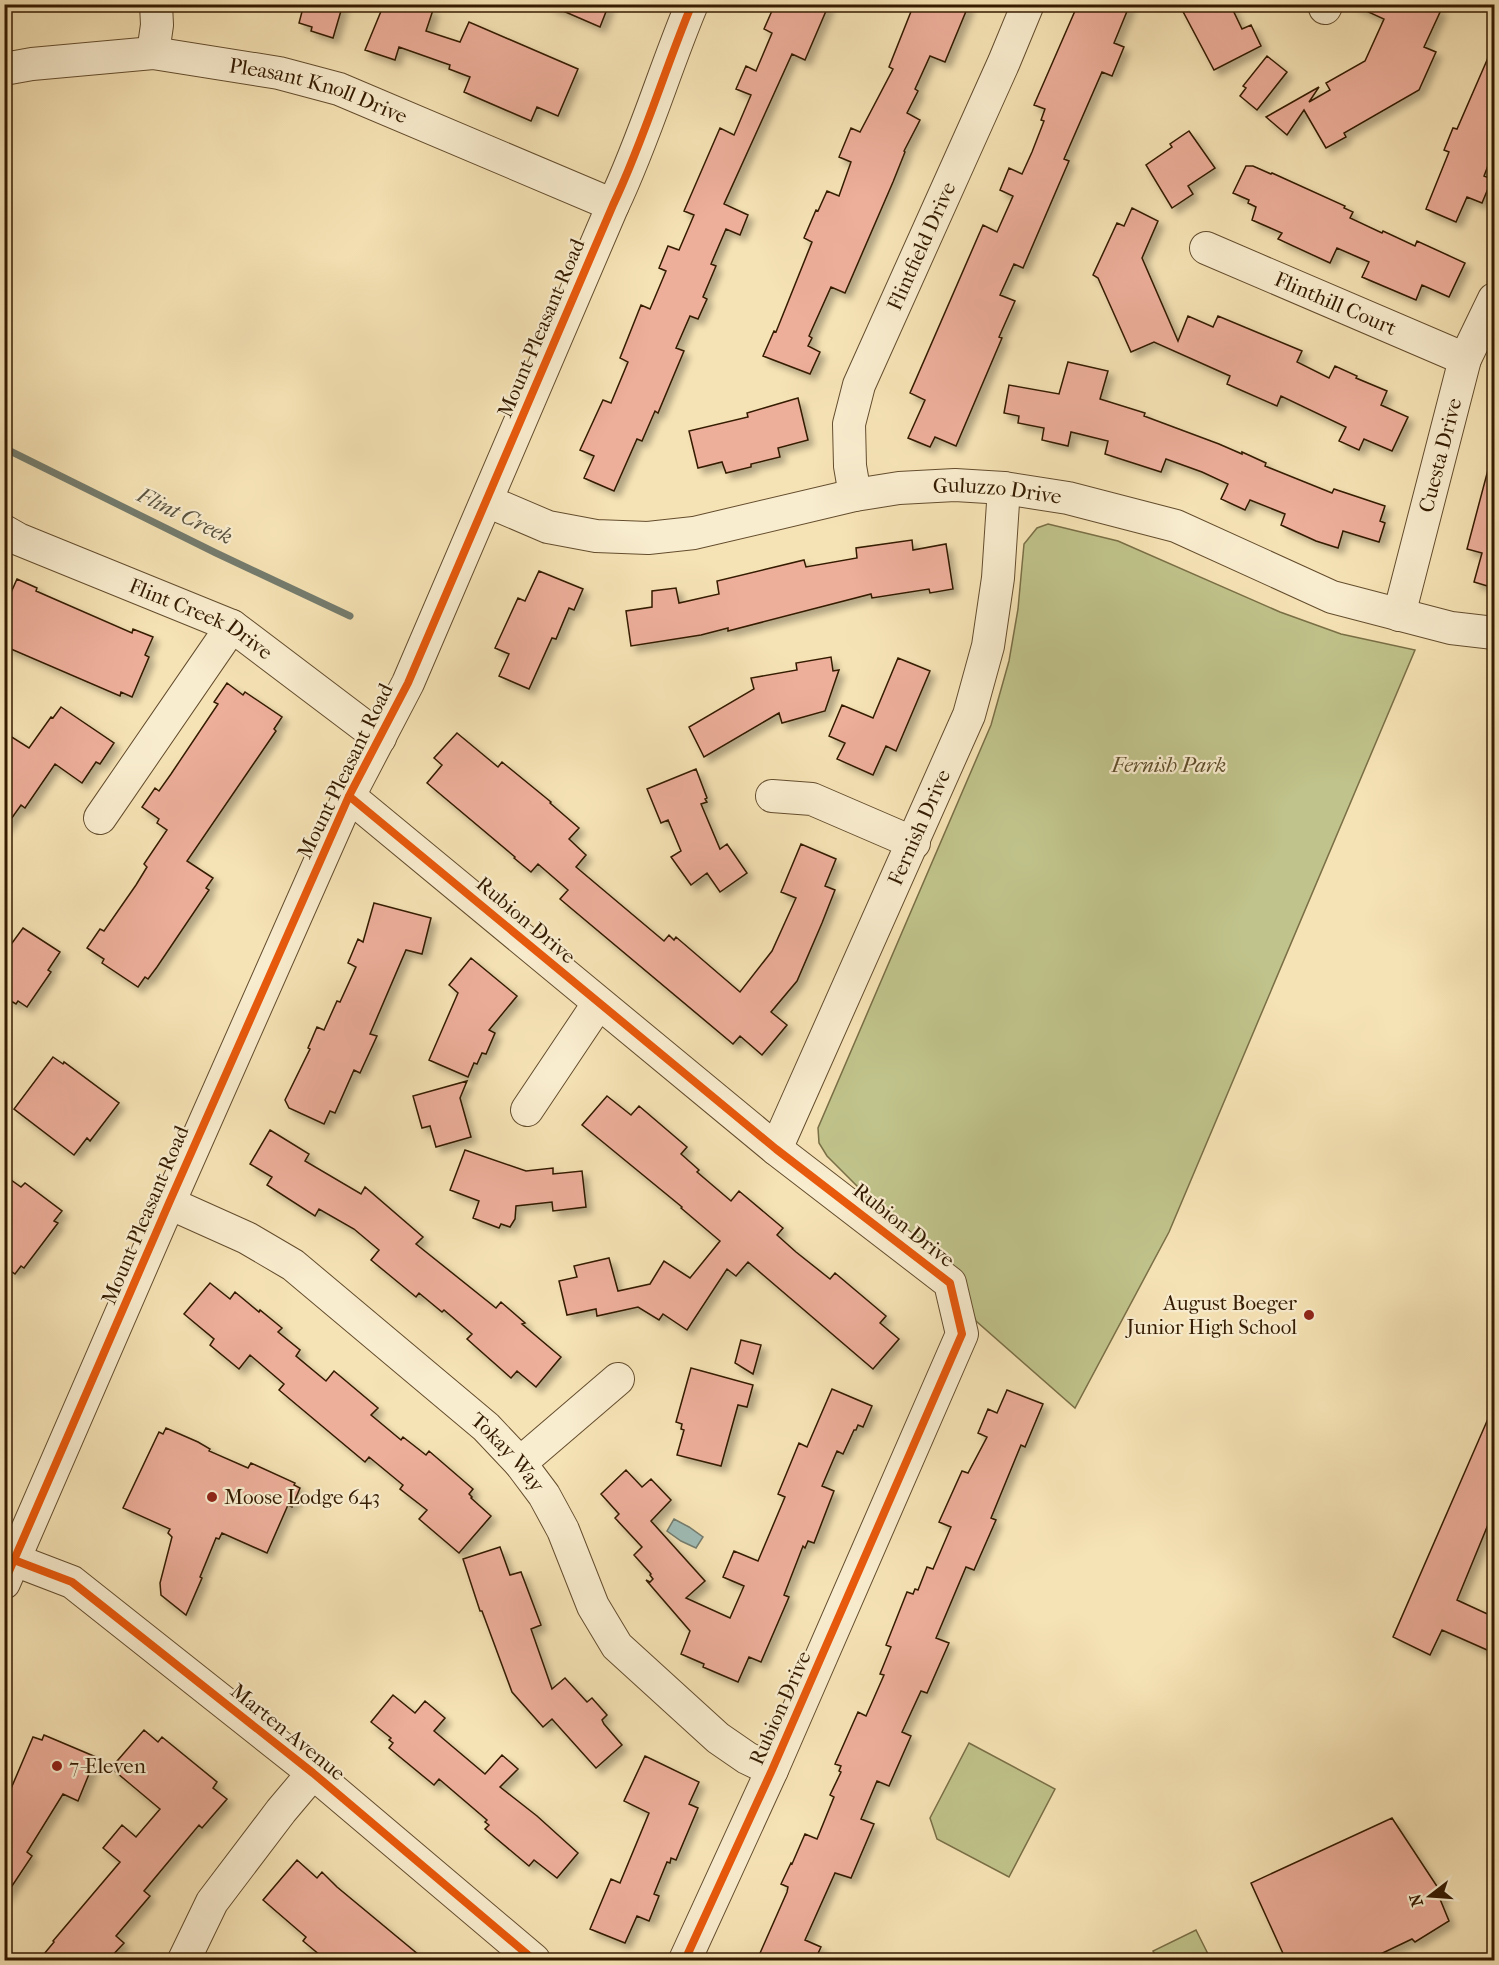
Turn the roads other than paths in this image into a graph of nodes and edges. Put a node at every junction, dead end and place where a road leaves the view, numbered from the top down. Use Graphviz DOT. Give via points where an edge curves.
graph roads {
  1 [pos="156,4"];
  2 [pos="692,4"];
  3 [pos="1028,4"];
  4 [pos="153,53"];
  5 [pos="4,69"];
  6 [pos="613,205"];
  7 [pos="1206,248"];
  8 [pos="1494,299"];
  9 [pos="1465,358"];
  10 [pos="1004,488"];
  11 [pos="855,495"];
  12 [pos="487,501"];
  13 [pos="4,531"];
  14 [pos="1399,615"];
  15 [pos="232,626"];
  16 [pos="1494,633"];
  17 [pos="380,738"];
  18 [pos="349,796"];
  19 [pos="772,796"];
  20 [pos="100,818"];
  21 [pos="914,843"];
  22 [pos="598,1004"];
  23 [pos="527,1110"];
  24 [pos="776,1149"];
  25 [pos="169,1203"];
  26 [pos="618,1379"];
  27 [pos="520,1463"];
  28 [pos="8,1566"];
  29 [pos="772,1770"];
  30 [pos="313,1773"];
  31 [pos="184,1960"];
  32 [pos="534,1960"];
  33 [pos="685,1960"];
  1 -- 4 [label="street"];
  2 -- 6 [label="street, Mount Pleasant Road" via="633,163"];
  3 -- 11 [label="street, Flintfield Drive" via="859,385 849,424"];
  4 -- 5 [label="street, Pleasant Knoll Drive"];
  4 -- 6 [label="street, Pleasant Knoll Drive" via="279,73 339,89"];
  6 -- 12 [label="street, Mount Pleasant Road"];
  7 -- 9 [label="street, Flinthill Court"];
  8 -- 9 [label="street, Cuesta Drive"];
  9 -- 14 [label="street, Cuesta Drive"];
  10 -- 11 [label="street, Guluzzo Drive" via="955,485"];
  10 -- 14 [label="street, Guluzzo Drive" via="1068,498 1176,526 1332,597"];
  10 -- 21 [label="street, Fernish Drive" via="998,578 988,646 969,715"];
  11 -- 12 [label="street, Guluzzo Drive" via="694,533 648,538 596,536 548,526"];
  12 -- 17 [label="street, Mount Pleasant Road"];
  13 -- 15 [label="street, Flint Creek Drive"];
  14 -- 16 [label="street, Guluzzo Drive" via="1450,628"];
  15 -- 17 [label="street, Flint Creek Drive"];
  15 -- 20 [label="street"];
  17 -- 18 [label="street, Mount Pleasant Road"];
  18 -- 22 [label="street, Rubion Drive"];
  18 -- 25 [label="street, Mount Pleasant Road"];
  19 -- 21 [label="street" via="812,799"];
  21 -- 24 [label="street, Fernish Drive"];
  22 -- 23 [label="street"];
  22 -- 24 [label="street, Rubion Drive"];
  24 -- 29 [label="street, Rubion Drive" via="950,1283 962,1334"];
  25 -- 27 [label="street, Tokay Way" via="247,1238 292,1265 486,1427"];
  25 -- 28 [label="street, Mount Pleasant Road"];
  26 -- 27 [label="street"];
  27 -- 29 [label="street, Tokay Way" via="563,1530 593,1606 617,1646 718,1738"];
  28 -- 30 [label="street, Marten Avenue" via="72,1582"];
  29 -- 33 [label="street, Rubion Drive"];
  30 -- 31 [label="street" via="212,1902"];
  30 -- 32 [label="street, Marten Avenue"];
}
